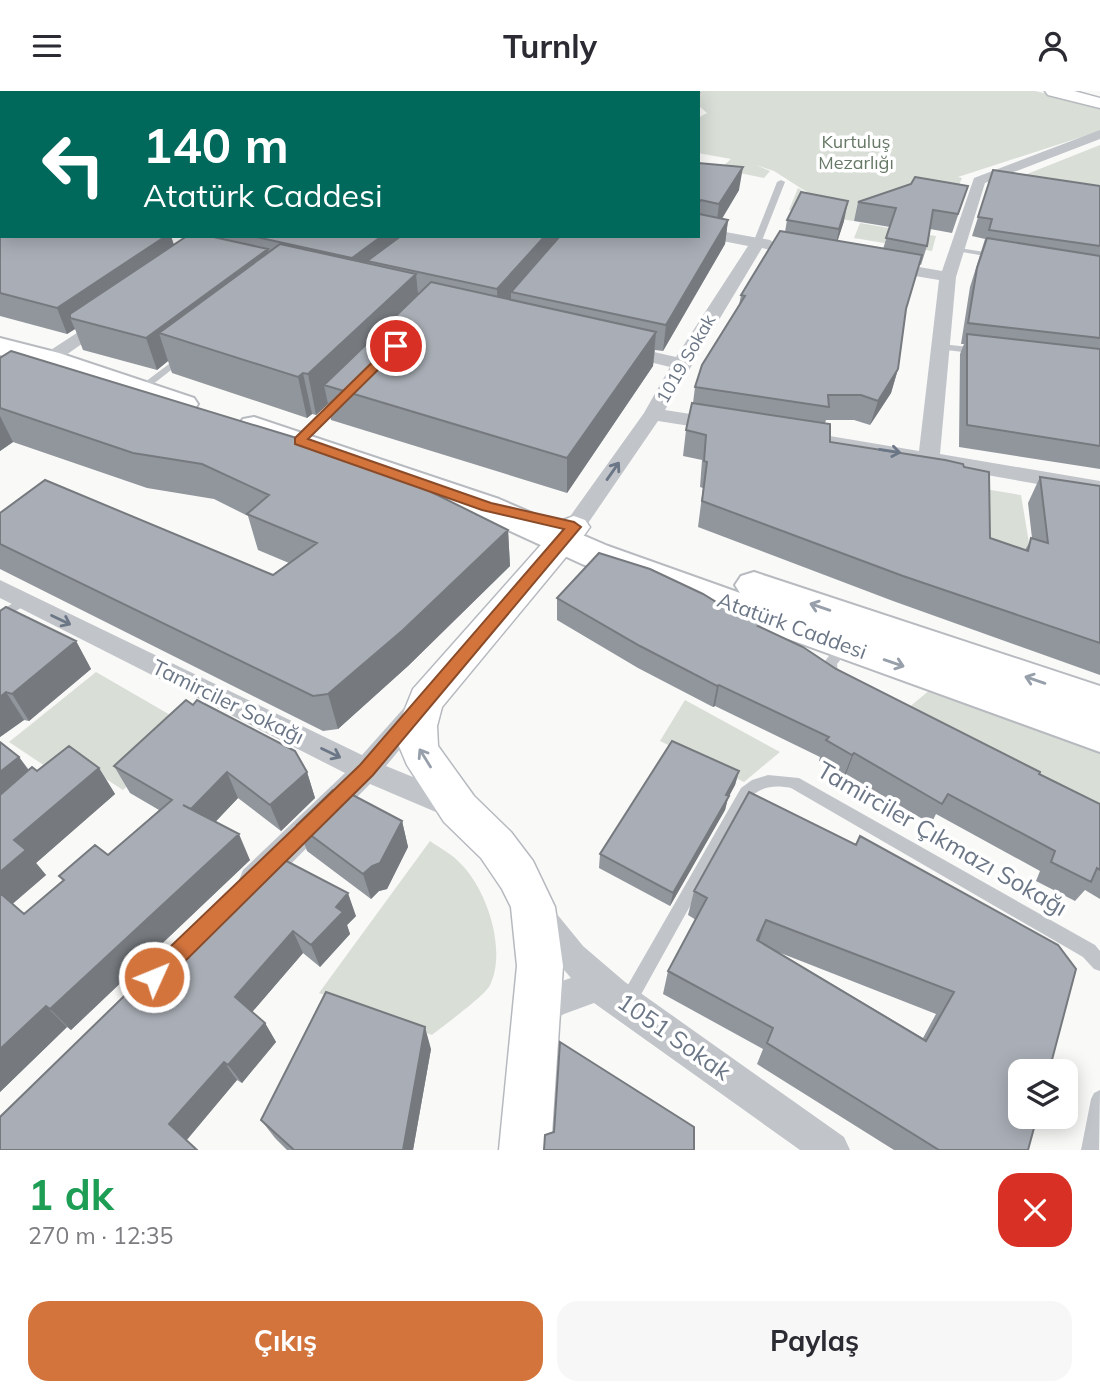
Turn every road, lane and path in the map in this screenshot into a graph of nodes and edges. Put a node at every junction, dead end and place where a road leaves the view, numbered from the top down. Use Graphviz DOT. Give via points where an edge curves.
graph roads {
  1 [pos="1054,91"];
  2 [pos="1100,103"];
  3 [pos="1100,134"];
  4 [pos="979,181"];
  5 [pos="781,182"];
  6 [pos="1006,185"];
  7 [pos="700,232"];
  8 [pos="757,243"];
  9 [pos="784,248"];
  10 [pos="956,249"];
  11 [pos="1008,257"];
  12 [pos="866,262"];
  13 [pos="948,277"];
  14 [pos="117,311"];
  15 [pos="0,346"];
  16 [pos="603,346"];
  17 [pos="941,347"];
  18 [pos="193,349"];
  19 [pos="994,353"];
  20 [pos="49,359"];
  21 [pos="681,363"];
  22 [pos="140,390"];
  23 [pos="0,392"];
  24 [pos="348,393"];
  25 [pos="653,414"];
  26 [pos="741,428"];
  27 [pos="808,438"];
  28 [pos="300,441"];
  29 [pos="929,457"];
  30 [pos="1100,488"];
  31 [pos="568,534"];
  32 [pos="12,595"];
  33 [pos="738,607"];
  34 [pos="0,617"];
  35 [pos="767,633"];
  36 [pos="859,650"];
  37 [pos="817,672"];
  38 [pos="426,700"];
  39 [pos="1100,702"];
  40 [pos="1100,735"];
  41 [pos="366,770"];
  42 [pos="459,809"];
  43 [pos="237,895"];
  44 [pos="533,907"];
  45 [pos="1100,963"];
  46 [pos="620,999"];
  47 [pos="535,1014"];
  48 [pos="1100,1099"];
  49 [pos="525,1150"];
  50 [pos="831,1150"];
  51 [pos="1090,1150"];
  1 -- 2 [label="main road"];
  3 -- 4 [label="street"];
  4 -- 6 [label="street"];
  4 -- 10 [label="street"];
  5 -- 8 [label="lane, 1019 Sokak"];
  7 -- 8 [label="street"];
  8 -- 9 [label="street"];
  8 -- 21 [label="street, 1019 Sokak"];
  10 -- 11 [label="lane"];
  10 -- 13 [label="street"];
  12 -- 13 [label="street"];
  13 -- 17 [label="street"];
  14 -- 20 [label="street"];
  15 -- 20 [label="main road, Atatürk Caddesi"];
  16 -- 21 [label="street"];
  17 -- 19 [label="lane"];
  17 -- 29 [label="street"];
  18 -- 22 [label="lane"];
  20 -- 22 [label="main road, Atatürk Caddesi"];
  20 -- 23 [label="street"];
  21 -- 25 [label="street, 1019 Sokak"];
  22 -- 28 [label="main road, Atatürk Caddesi"];
  24 -- 28 [label="lane"];
  25 -- 26 [label="street"];
  31 -- 25 [label="street, 1019 Sokak, one-way"];
  27 -- 29 [label="street, one-way"];
  28 -- 31 [label="main road, Atatürk Caddesi"];
  29 -- 30 [label="street"];
  31 -- 33 [label="main road, Atatürk Caddesi"];
  31 -- 38 [label="main road"];
  39 -- 31 [label="main road, Atatürk Caddesi, one-way" via="602,533"];
  32 -- 34 [label="lane"];
  32 -- 41 [label="street, Tamirciler Sokağı, one-way"];
  33 -- 35 [label="lane"];
  33 -- 36 [label="main road, Atatürk Caddesi"];
  36 -- 37 [label="lane" via="837,655 830,663 841,687"];
  36 -- 40 [label="main road, Atatürk Caddesi, one-way"];
  38 -- 41 [label="street"];
  42 -- 38 [label="main road, Tamirciler Sokağı, one-way" via="418,745 417,726"];
  41 -- 42 [label="street, Tamirciler Sokağı"];
  41 -- 43 [label="street"];
  42 -- 44 [label="main road, Tamirciler Sokağı" via="496,845"];
  44 -- 46 [label="street, 1051 Sokak" via="572,957"];
  44 -- 47 [label="main road, Tamirciler Sokağı" via="540,966"];
  45 -- 46 [label="lane, Tamirciler Çıkmazı Sokağı" via="1089,951 794,782 775,779 758,781 746,792"];
  46 -- 47 [label="street" via="594,986 552,1002"];
  46 -- 50 [label="street, 1051 Sokak"];
  47 -- 49 [label="main road, Tamirciler Sokağı"];
  48 -- 51 [label="lane"];
}
